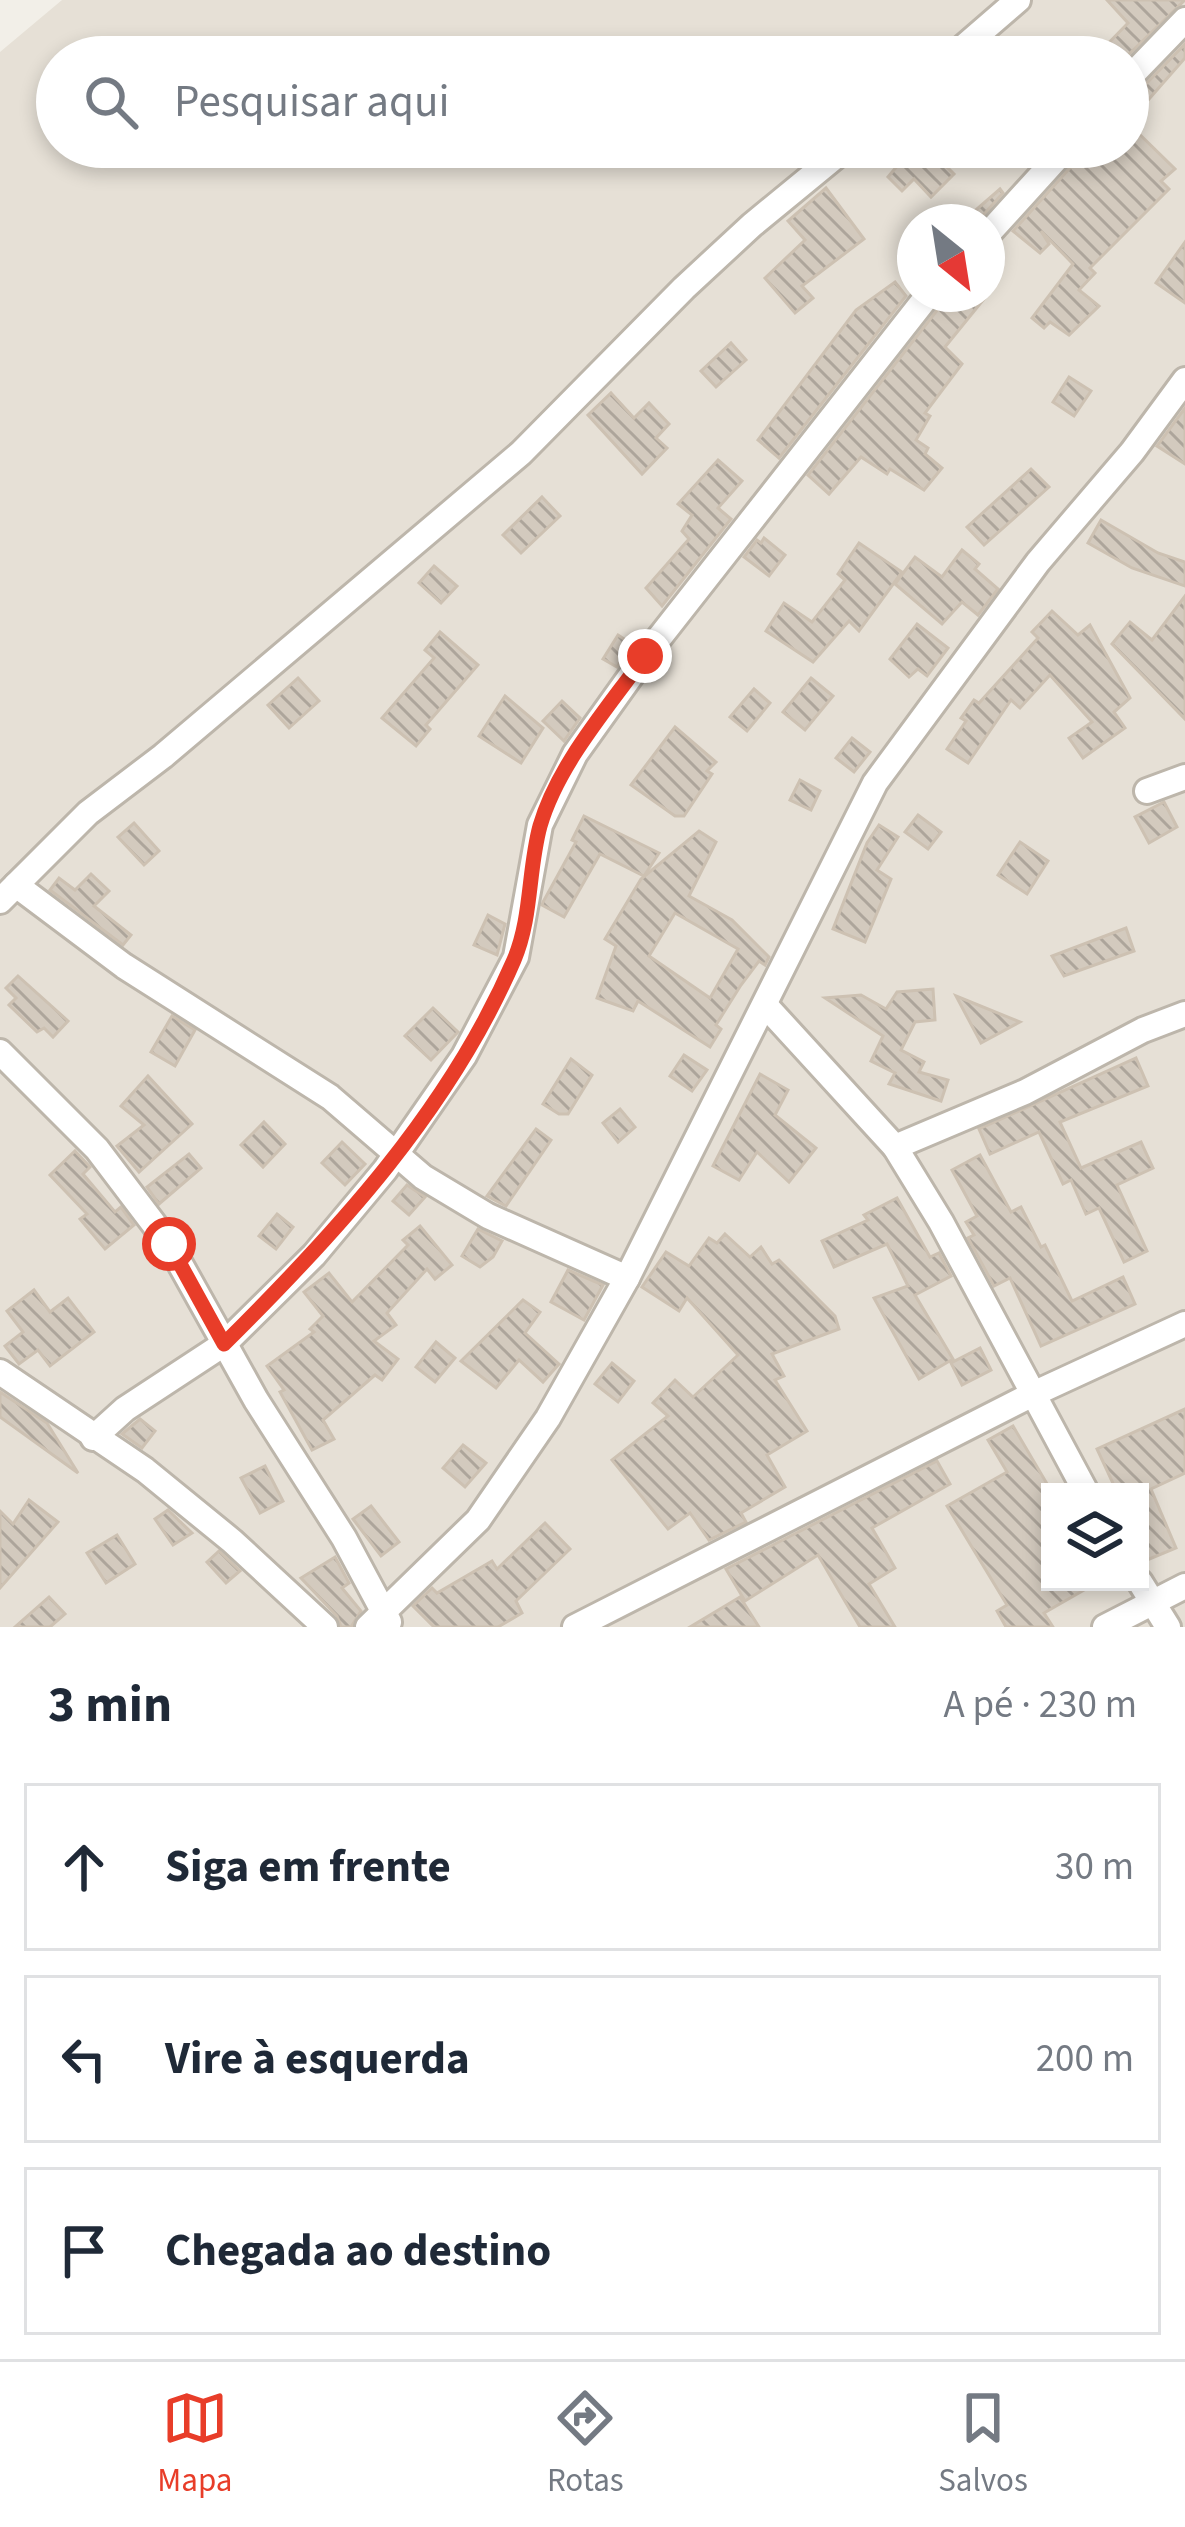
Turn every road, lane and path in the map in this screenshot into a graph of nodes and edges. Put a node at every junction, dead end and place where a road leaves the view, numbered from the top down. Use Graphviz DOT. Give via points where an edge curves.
graph roads {
  1 [pos="1018,0"];
  2 [pos="1185,20"];
  3 [pos="976,36"];
  4 [pos="1149,57"];
  5 [pos="821,168"];
  6 [pos="1047,168"];
  7 [pos="1005,215"];
  8 [pos="915,312"];
  9 [pos="1185,380"];
  10 [pos="1185,777"];
  11 [pos="1147,791"];
  12 [pos="8,893"];
  13 [pos="766,1006"];
  14 [pos="1185,1014"];
  15 [pos="0,1052"];
  16 [pos="895,1147"];
  17 [pos="396,1155"];
  18 [pos="627,1278"];
  19 [pos="1185,1324"];
  20 [pos="224,1344"];
  21 [pos="0,1372"];
  22 [pos="1031,1396"];
  23 [pos="93,1438"];
  24 [pos="1080,1483"];
  25 [pos="1185,1586"];
  26 [pos="1146,1592"];
  27 [pos="381,1622"];
  28 [pos="325,1627"];
  29 [pos="575,1627"];
  30 [pos="1106,1627"];
  31 [pos="1168,1627"];
  1 -- 3 [label="street"];
  2 -- 4 [label="street"];
  5 -- 12 [label="street" via="684,287 521,453 88,813"];
  6 -- 7 [label="street"];
  8 -- 17 [label="street" via="575,754 541,825 516,957 464,1057"];
  9 -- 13 [label="street" via="875,783"];
  10 -- 11 [label="street"];
  12 -- 17 [label="street" via="330,1097"];
  13 -- 16 [label="street"];
  13 -- 18 [label="street"];
  14 -- 16 [label="street"];
  15 -- 20 [label="street" via="98,1149 169,1244"];
  16 -- 22 [label="street"];
  17 -- 18 [label="street" via="488,1216"];
  17 -- 20 [label="street" via="314,1255"];
  18 -- 27 [label="street" via="548,1418 478,1520"];
  19 -- 22 [label="street"];
  20 -- 23 [label="street"];
  20 -- 27 [label="street" via="344,1538"];
  21 -- 23 [label="street"];
  22 -- 24 [label="street"];
  22 -- 29 [label="street"];
  23 -- 28 [label="street" via="163,1484"];
  25 -- 26 [label="street"];
  26 -- 30 [label="street"];
  26 -- 31 [label="street"];
}
